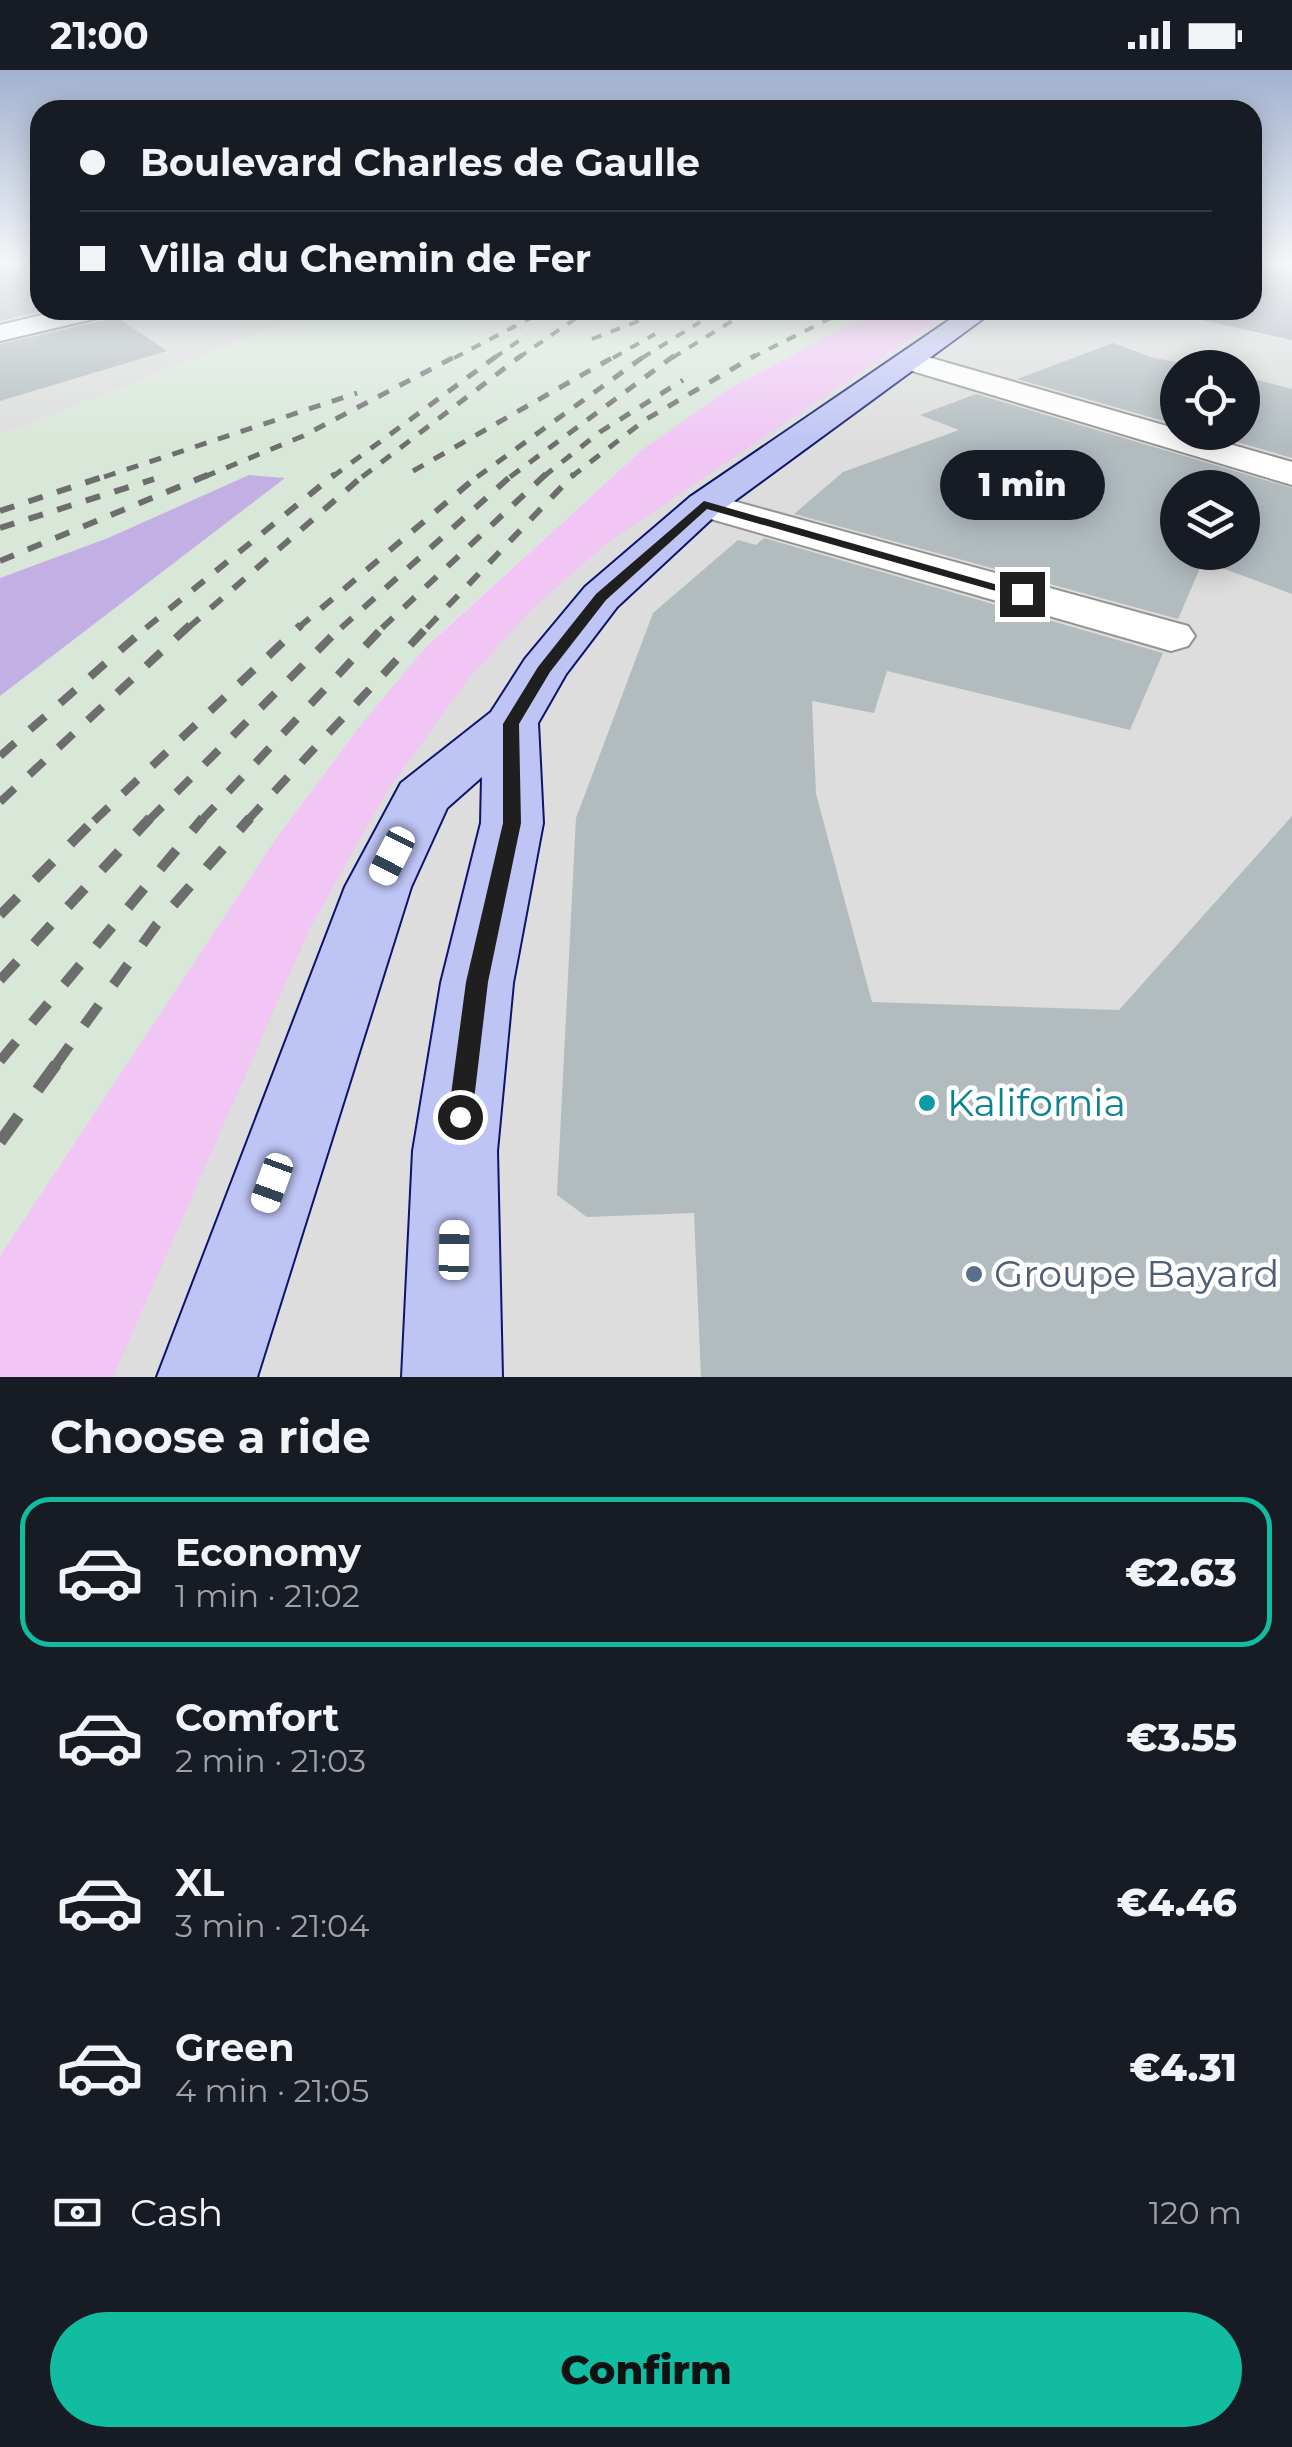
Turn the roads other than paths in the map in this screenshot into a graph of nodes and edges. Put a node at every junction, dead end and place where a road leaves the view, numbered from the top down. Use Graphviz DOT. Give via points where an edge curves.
graph roads {
  1 [pos="38,324"];
  2 [pos="962,324"];
  3 [pos="0,333"];
  4 [pos="910,361"];
  5 [pos="1292,474"];
  6 [pos="704,505"];
  7 [pos="1171,636"];
  8 [pos="511,724"];
  9 [pos="207,1377"];
  10 [pos="452,1377"];
  1 -- 3 [label="street"];
  2 -- 4 [label="main road"];
  4 -- 5 [label="street"];
  4 -- 6 [label="main road"];
  6 -- 7 [label="street"];
  6 -- 8 [label="main road" via="601,597 543,670"];
  8 -- 9 [label="main road" via="422,796 378,886"];
  8 -- 10 [label="main road" via="512,823 477,982 456,1150"];
}
